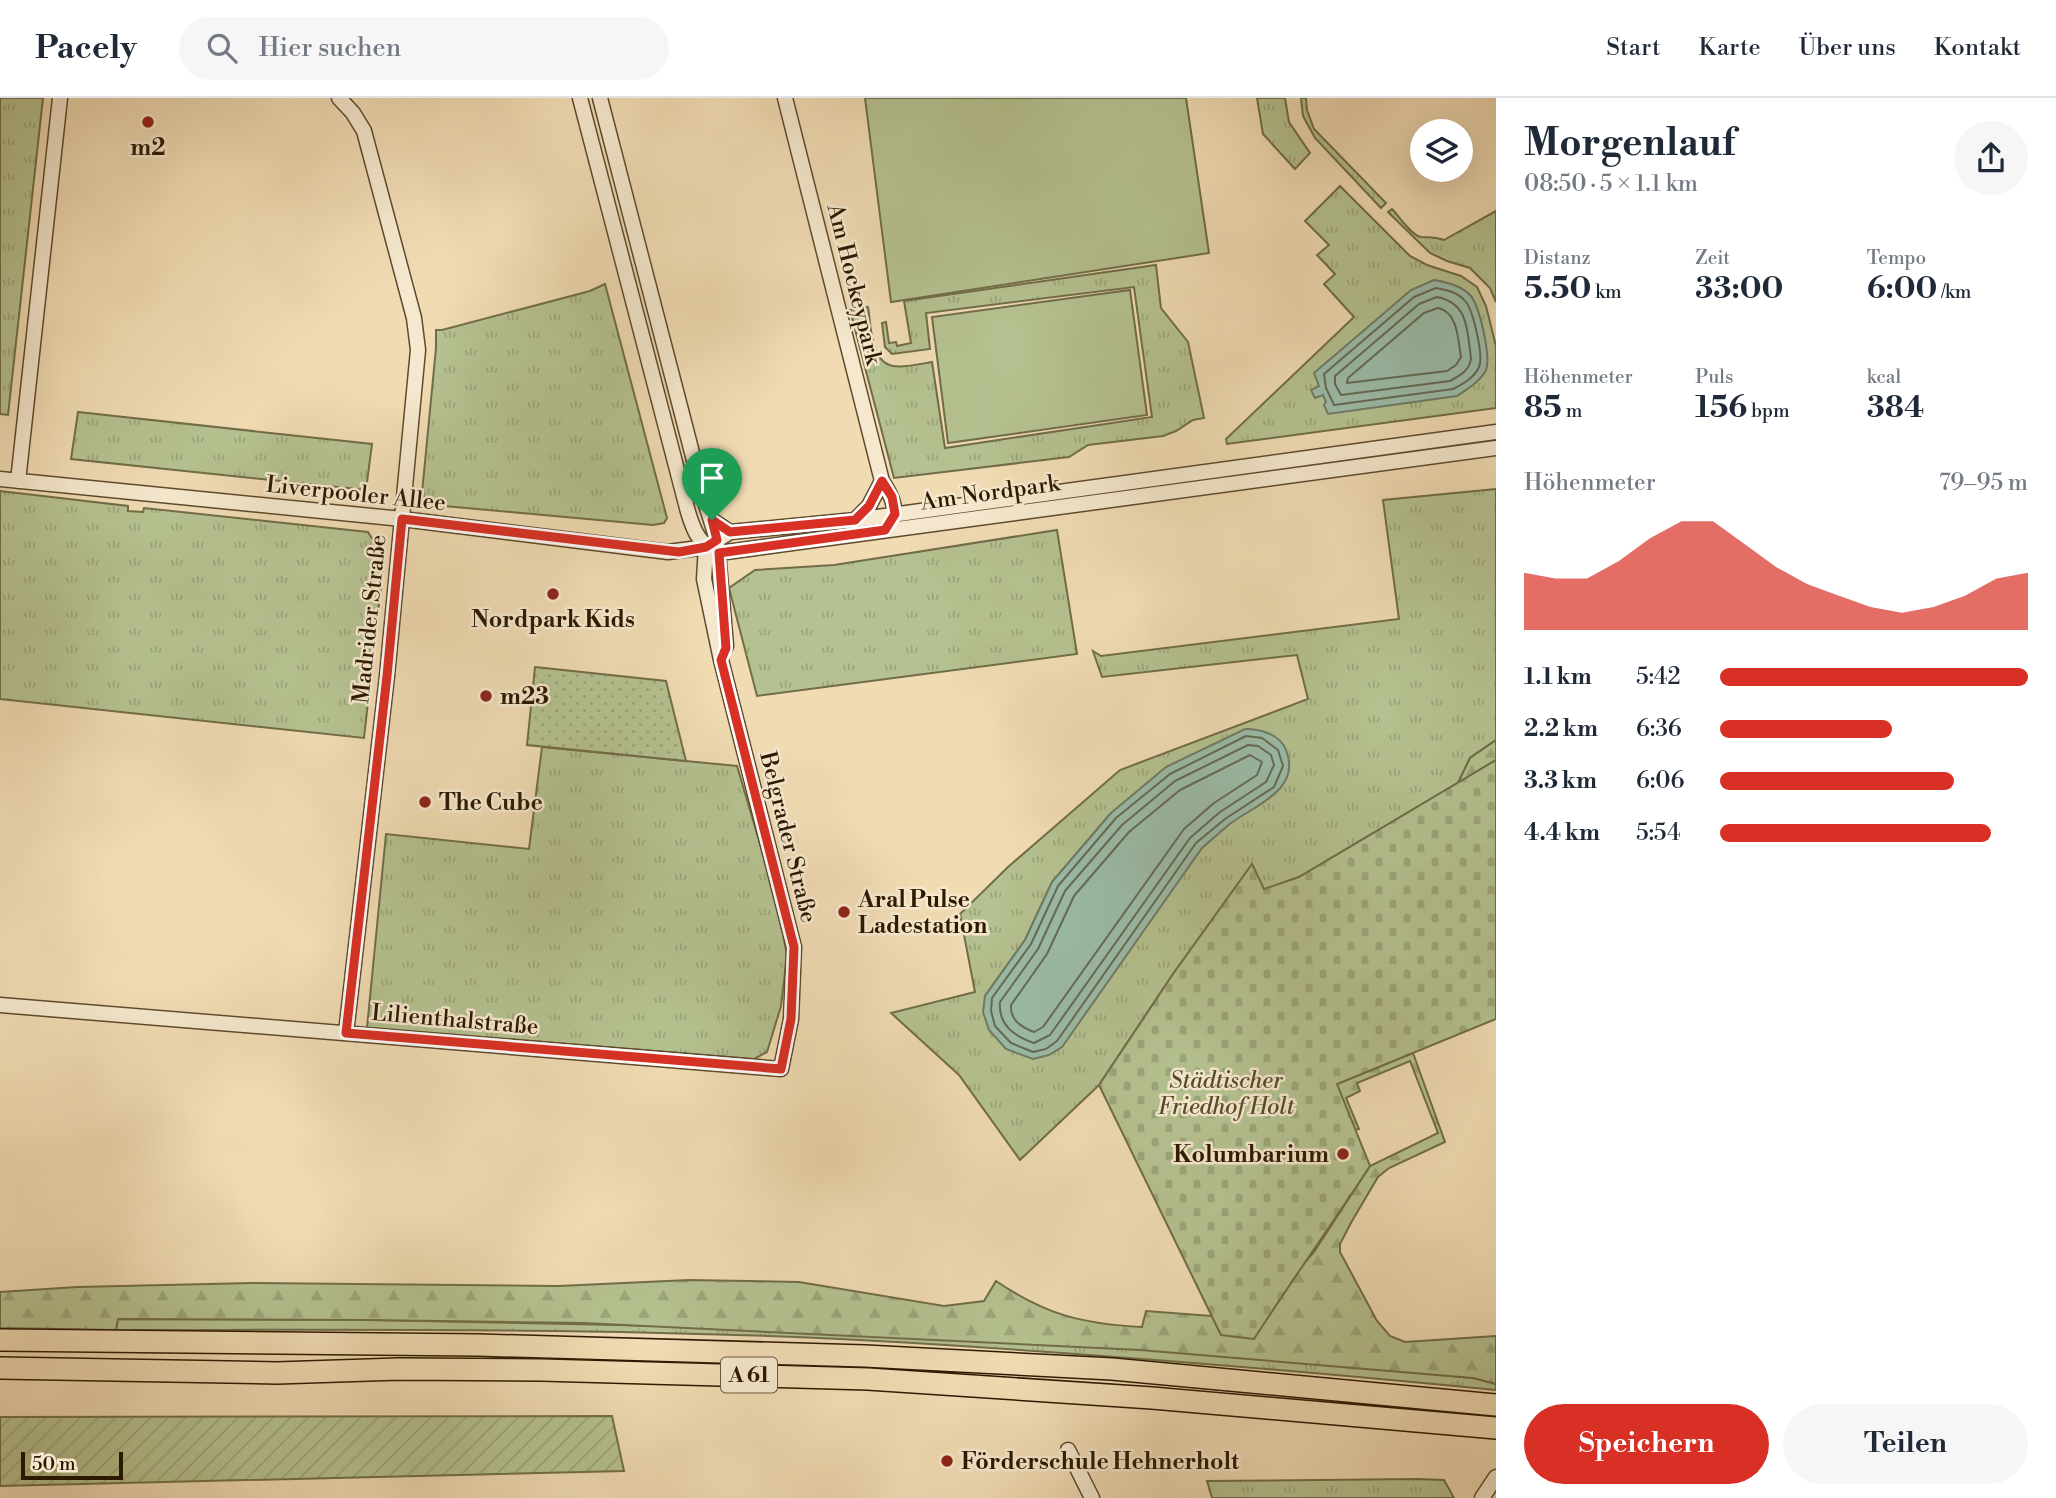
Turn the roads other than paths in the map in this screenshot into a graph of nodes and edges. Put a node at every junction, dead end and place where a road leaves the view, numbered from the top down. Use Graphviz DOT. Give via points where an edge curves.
graph roads {
  1 [pos="60,98"];
  2 [pos="339,98"];
  3 [pos="580,98"];
  4 [pos="600,98"];
  5 [pos="785,98"];
  6 [pos="1496,432"];
  7 [pos="1496,448"];
  8 [pos="0,479"];
  9 [pos="18,481"];
  10 [pos="882,481"];
  11 [pos="895,514"];
  12 [pos="402,519"];
  13 [pos="855,520"];
  14 [pos="885,530"];
  15 [pos="718,543"];
  16 [pos="679,552"];
  17 [pos="704,579"];
  18 [pos="721,660"];
  19 [pos="0,1005"];
  20 [pos="346,1033"];
  21 [pos="781,1069"];
  22 [pos="0,1340"];
  23 [pos="0,1368"];
  24 [pos="1496,1405"];
  25 [pos="1496,1428"];
  26 [pos="1068,1450"];
  27 [pos="1496,1477"];
  28 [pos="1483,1496"];
  29 [pos="1092,1498"];
  1 -- 9 [label="street"];
  2 -- 12 [label="street, Madrider Straße" via="364,131 417,330"];
  3 -- 15 [label="street" via="688,512 695,533"];
  4 -- 15 [label="street"];
  5 -- 10 [label="street, Am Hockeypark"];
  6 -- 11 [label="street, Am Nordpark"];
  7 -- 14 [label="street, Am Nordpark"];
  8 -- 9 [label="street, Liverpooler Allee"];
  9 -- 12 [label="street, Liverpooler Allee"];
  10 -- 11 [label="street, Am Hockeypark"];
  10 -- 13 [label="street" via="869,506"];
  11 -- 13 [label="street, Am Nordpark"];
  11 -- 14 [label="street"];
  12 -- 16 [label="street, Liverpooler Allee"];
  12 -- 20 [label="street, Madrider Straße"];
  13 -- 15 [label="street, Am Nordpark"];
  14 -- 15 [label="street, Am Nordpark"];
  15 -- 16 [label="street, Liverpooler Allee"];
  15 -- 17 [label="street, Belgrader Straße"];
  15 -- 18 [label="street, Belgrader Straße" via="726,648"];
  16 -- 17 [label="street" via="694,560"];
  17 -- 18 [label="street, Belgrader Straße"];
  18 -- 21 [label="street, Belgrader Straße" via="794,947 791,1019"];
  19 -- 20 [label="street, Lilienthalstraße"];
  20 -- 21 [label="street, Lilienthalstraße"];
  22 -- 24 [label="highway, A 61" via="478,1345 866,1356 1112,1369"];
  23 -- 25 [label="highway, A 61" via="276,1373 541,1370 868,1378"];
  26 -- 29 [label="street"];
  27 -- 28 [label="street"];
}
